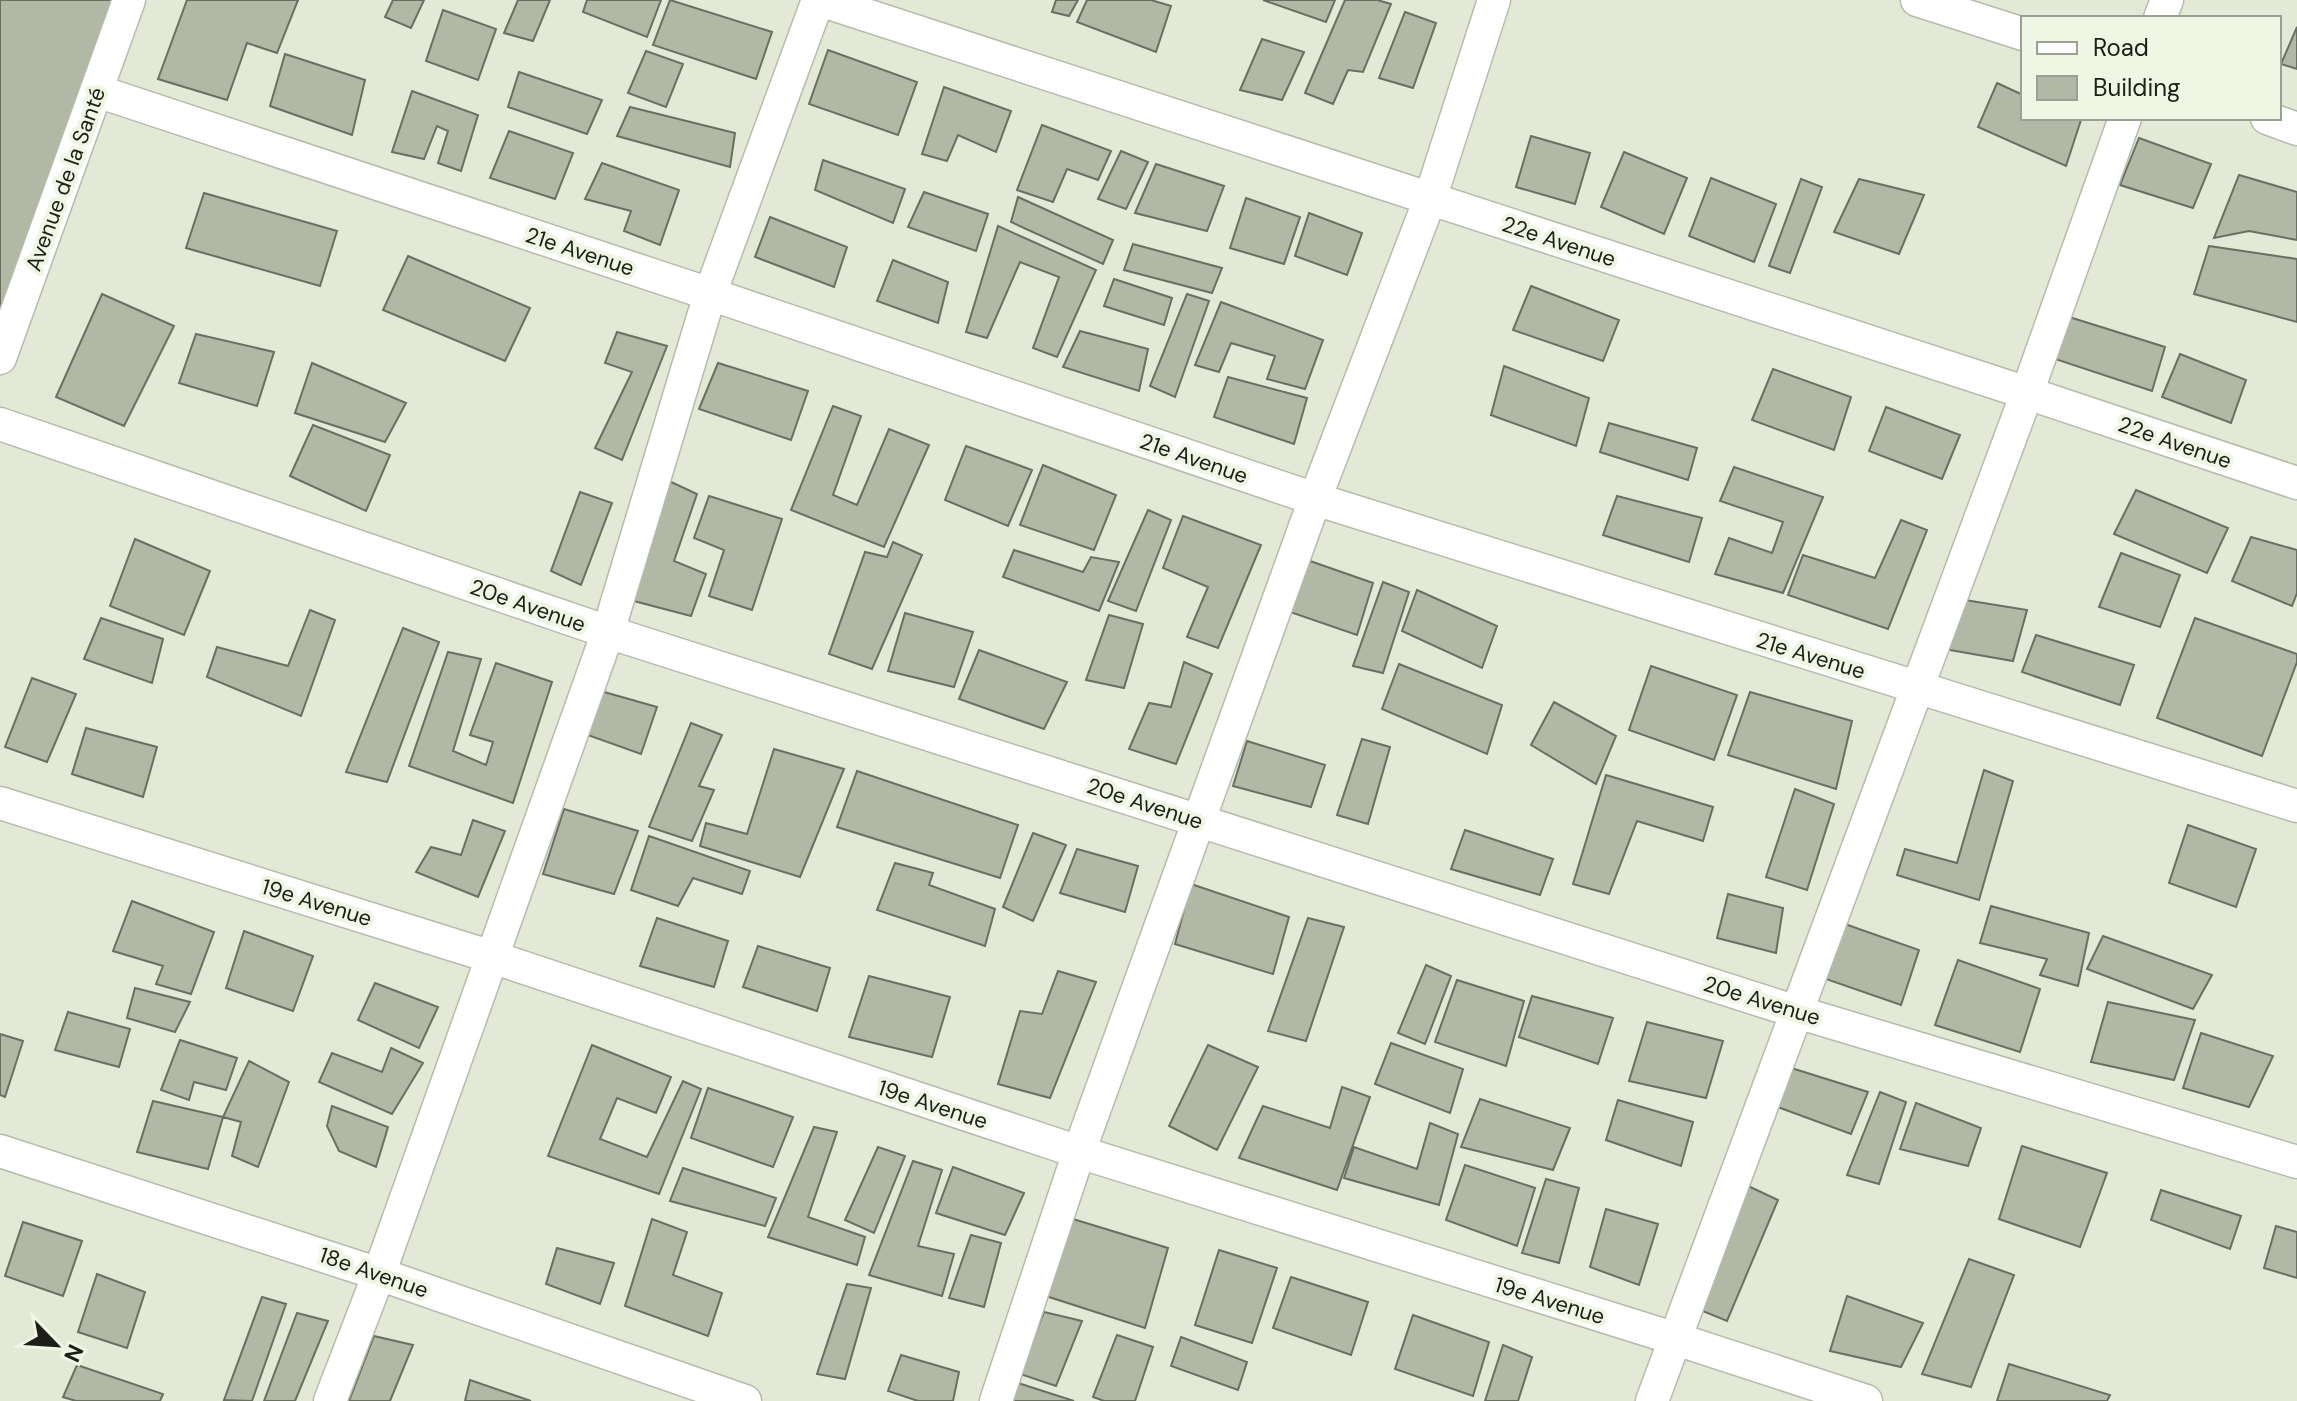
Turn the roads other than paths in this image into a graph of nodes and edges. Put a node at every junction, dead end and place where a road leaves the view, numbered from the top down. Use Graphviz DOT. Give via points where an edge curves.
graph roads {
  1 [pos="129,0"];
  2 [pos="819,0"];
  3 [pos="1494,0"];
  4 [pos="1917,0"];
  5 [pos="2021,33"];
  6 [pos="97,91"];
  7 [pos="2124,120"];
  8 [pos="2272,120"];
  9 [pos="2297,129"];
  10 [pos="1430,199"];
  11 [pos="710,294"];
  12 [pos="0,358"];
  13 [pos="2027,393"];
  14 [pos="0,424"];
  15 [pos="2297,483"];
  16 [pos="1315,499"];
  17 [pos="608,632"];
  18 [pos="1917,688"];
  19 [pos="0,803"];
  20 [pos="2297,806"];
  21 [pos="1199,820"];
  22 [pos="492,957"];
  23 [pos="1797,1012"];
  24 [pos="0,1151"];
  25 [pos="1079,1152"];
  26 [pos="2297,1162"];
  27 [pos="379,1274"];
  28 [pos="1673,1338"];
  29 [pos="330,1401"];
  30 [pos="745,1401"];
  31 [pos="996,1401"];
  32 [pos="1652,1401"];
  33 [pos="1866,1401"];
  1 -- 6 [label="street, Avenue de la Santé"];
  2 -- 10 [label="street, 22e Avenue"];
  2 -- 11 [label="street"];
  3 -- 10 [label="street"];
  4 -- 5 [label="street"];
  6 -- 11 [label="street, 21e Avenue"];
  6 -- 12 [label="street, Avenue de la Santé"];
  7 -- 13 [label="street"];
  8 -- 9 [label="street"];
  10 -- 13 [label="street, 22e Avenue"];
  10 -- 16 [label="street"];
  11 -- 16 [label="street, 21e Avenue"];
  11 -- 17 [label="street"];
  13 -- 15 [label="street, 22e Avenue"];
  13 -- 18 [label="street"];
  14 -- 17 [label="street, 20e Avenue"];
  16 -- 18 [label="street, 21e Avenue"];
  16 -- 21 [label="street"];
  17 -- 21 [label="street, 20e Avenue"];
  17 -- 22 [label="street"];
  18 -- 20 [label="street, 21e Avenue"];
  18 -- 23 [label="street"];
  19 -- 22 [label="street, 19e Avenue"];
  21 -- 23 [label="street, 20e Avenue"];
  21 -- 25 [label="street"];
  22 -- 25 [label="street, 19e Avenue"];
  22 -- 27 [label="street"];
  23 -- 26 [label="street, 20e Avenue"];
  23 -- 28 [label="street"];
  24 -- 27 [label="street, 18e Avenue"];
  25 -- 28 [label="street, 19e Avenue"];
  25 -- 31 [label="street"];
  27 -- 29 [label="street"];
  27 -- 30 [label="street, 18e Avenue"];
  28 -- 32 [label="street"];
  28 -- 33 [label="street, 19e Avenue"];
}
